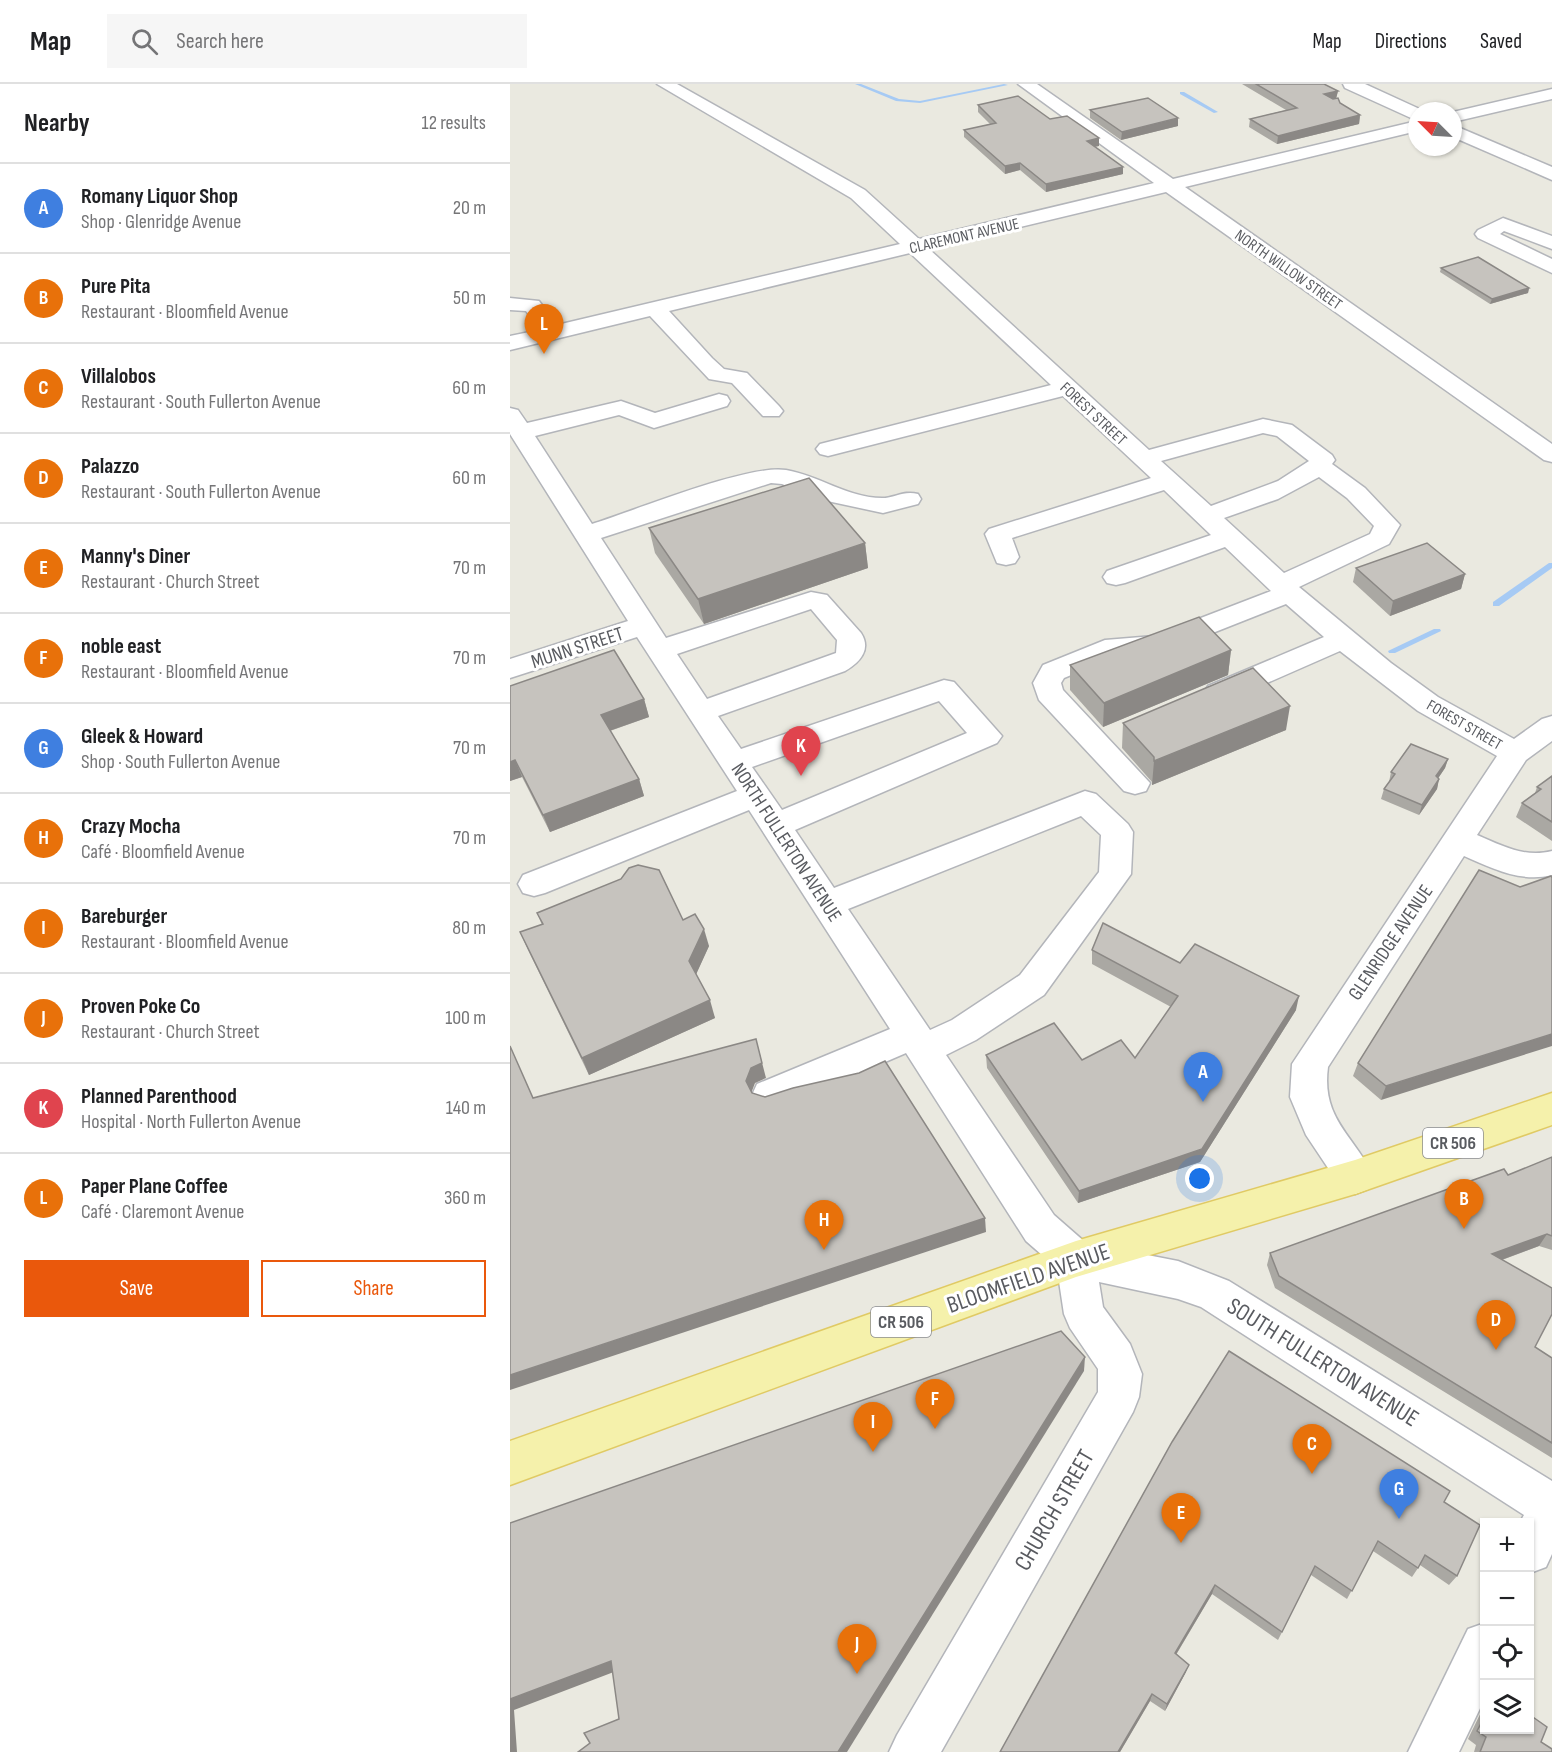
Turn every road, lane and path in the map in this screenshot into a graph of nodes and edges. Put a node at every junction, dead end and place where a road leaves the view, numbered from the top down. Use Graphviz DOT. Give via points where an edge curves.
graph roads {
  1 [pos="1026,84"];
  2 [pos="1351,84"];
  3 [pos="683,88"];
  4 [pos="1552,94"];
  5 [pos="1408,110"];
  6 [pos="1462,115"];
  7 [pos="1408,128"];
  8 [pos="1462,134"];
  9 [pos="1552,174"];
  10 [pos="1171,185"];
  11 [pos="1552,243"];
  12 [pos="914,247"];
  13 [pos="1552,267"];
  14 [pos="510,304"];
  15 [pos="655,309"];
  16 [pos="552,333"];
  17 [pos="510,343"];
  18 [pos="1067,388"];
  19 [pos="719,401"];
  20 [pos="771,411"];
  21 [pos="519,441"];
  22 [pos="828,449"];
  23 [pos="1552,455"];
  24 [pos="1143,459"];
  25 [pos="1319,466"];
  26 [pos="1167,481"];
  27 [pos="909,498"];
  28 [pos="1206,516"];
  29 [pos="586,535"];
  30 [pos="1229,537"];
  31 [pos="1006,557"];
  32 [pos="1116,577"];
  33 [pos="1285,589"];
  34 [pos="652,638"];
  35 [pos="1343,639"];
  36 [pos="510,669"];
  37 [pos="1194,703"];
  38 [pos="701,711"];
  39 [pos="1552,726"];
  40 [pos="1515,753"];
  41 [pos="734,762"];
  42 [pos="1135,783"];
  43 [pos="756,795"];
  44 [pos="776,825"];
  45 [pos="1459,840"];
  46 [pos="1552,842"];
  47 [pos="1507,859"];
  48 [pos="1552,863"];
  49 [pos="534,884"];
  50 [pos="828,904"];
  51 [pos="919,1042"];
  52 [pos="770,1095"];
  53 [pos="1552,1109"];
  54 [pos="1355,1177"];
  55 [pos="1076,1259"];
  56 [pos="510,1463"];
  57 [pos="1551,1507"];
  58 [pos="1534,1543"];
  59 [pos="1480,1656"];
  60 [pos="914,1752"];
  61 [pos="1433,1752"];
  1 -- 10 [label="street, NORTH WILLOW STREET"];
  2 -- 5 [label="street"];
  3 -- 12 [label="street, FOREST STREET" via="716,121 858,194"];
  4 -- 6 [label="street"];
  7 -- 10 [label="street, CLAREMONT AVENUE"];
  8 -- 9 [label="street"];
  10 -- 12 [label="street, CLAREMONT AVENUE"];
  10 -- 23 [label="street, NORTH WILLOW STREET"];
  11 -- 13 [label="street" via="1503,224 1485,234"];
  12 -- 15 [label="street, CLAREMONT AVENUE"];
  12 -- 18 [label="street, FOREST STREET"];
  14 -- 16 [label="street" via="532,305"];
  15 -- 16 [label="street, CLAREMONT AVENUE"];
  15 -- 20 [label="street" via="704,363 717,374 739,378"];
  16 -- 17 [label="street, CLAREMONT AVENUE"];
  18 -- 22 [label="street"];
  18 -- 24 [label="street, FOREST STREET"];
  19 -- 21 [label="street" via="654,421 621,408"];
  21 -- 29 [label="street, NORTH FULLERTON AVENUE"];
  24 -- 25 [label="street" via="1263,426 1284,430 1313,449 1323,460"];
  24 -- 26 [label="street, FOREST STREET"];
  25 -- 28 [label="street" via="1281,489"];
  25 -- 33 [label="street" via="1356,493 1387,525 1380,539"];
  26 -- 28 [label="street, FOREST STREET"];
  26 -- 31 [label="street" via="998,534"];
  27 -- 29 [label="street" via="883,506 771,476"];
  28 -- 30 [label="street, FOREST STREET"];
  29 -- 34 [label="street, NORTH FULLERTON AVENUE"];
  30 -- 32 [label="street"];
  30 -- 33 [label="street, FOREST STREET"];
  33 -- 35 [label="street, FOREST STREET"];
  33 -- 42 [label="street" via="1157,645 1114,646 1053,672 1047,683 1049,693 1108,739"];
  34 -- 36 [label="street, MUNN STREET"];
  34 -- 38 [label="street, NORTH FULLERTON AVENUE"];
  34 -- 38 [label="street, MUNN STREET" via="811,600 818,602 850,639 849,657 835,665"];
  35 -- 37 [label="street"];
  35 -- 40 [label="street, FOREST STREET" via="1428,704"];
  38 -- 41 [label="street, NORTH FULLERTON AVENUE"];
  39 -- 40 [label="street, GLENRIDGE AVENUE"];
  40 -- 45 [label="street, GLENRIDGE AVENUE"];
  41 -- 43 [label="street, NORTH FULLERTON AVENUE"];
  41 -- 44 [label="street" via="944,689 987,736"];
  43 -- 44 [label="street, NORTH FULLERTON AVENUE"];
  43 -- 49 [label="street"];
  44 -- 50 [label="street, NORTH FULLERTON AVENUE"];
  45 -- 47 [label="street"];
  45 -- 54 [label="street, GLENRIDGE AVENUE" via="1310,1064 1305,1084 1309,1107"];
  46 -- 47 [label="street"];
  47 -- 48 [label="street" via="1525,867"];
  50 -- 51 [label="street, NORTH FULLERTON AVENUE"];
  50 -- 51 [label="street" via="1084,802 1117,832 1115,874 1032,985 964,1030"];
  51 -- 52 [label="street"];
  51 -- 55 [label="street, NORTH FULLERTON AVENUE" via="1040,1228"];
  53 -- 54 [label="main road, BLOOMFIELD AVENUE / CR 506"];
  54 -- 55 [label="main road, BLOOMFIELD AVENUE / CR 506"];
  55 -- 56 [label="main road, BLOOMFIELD AVENUE / CR 506"];
  55 -- 57 [label="street, SOUTH FULLERTON AVENUE" via="1178,1280 1215,1294"];
  55 -- 60 [label="street, CHURCH STREET" via="1084,1314 1115,1358 1120,1374 1118,1397"];
  57 -- 58 [label="street"];
  59 -- 61 [label="street"];
}
